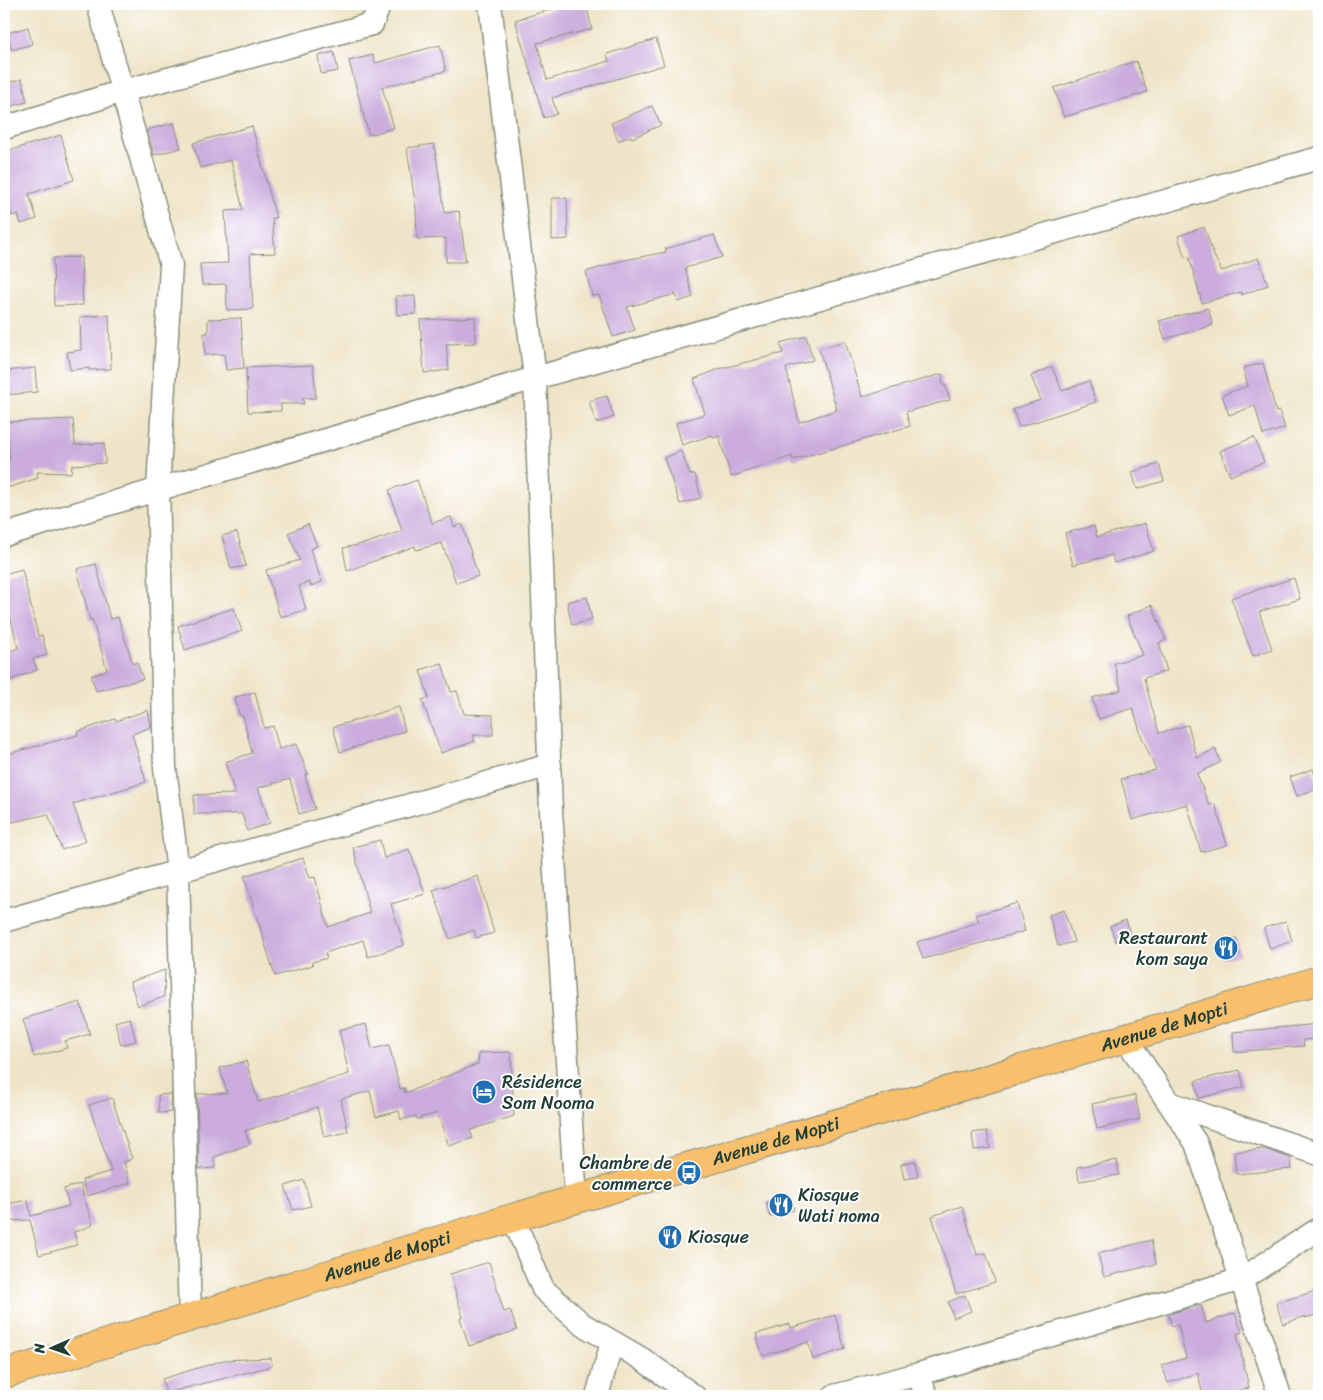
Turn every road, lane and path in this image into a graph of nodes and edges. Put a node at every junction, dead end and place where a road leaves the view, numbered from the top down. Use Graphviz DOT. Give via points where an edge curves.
graph roads {
  1 [pos="98,4"];
  2 [pos="380,4"];
  3 [pos="490,4"];
  4 [pos="123,91"];
  5 [pos="4,128"];
  6 [pos="1319,158"];
  7 [pos="534,378"];
  8 [pos="158,489"];
  9 [pos="4,535"];
  10 [pos="550,765"];
  11 [pos="178,871"];
  12 [pos="4,921"];
  13 [pos="1319,980"];
  14 [pos="1126,1039"];
  15 [pos="1169,1103"];
  16 [pos="1319,1154"];
  17 [pos="576,1201"];
  18 [pos="513,1218"];
  19 [pos="1319,1229"];
  20 [pos="1242,1279"];
  21 [pos="190,1319"];
  22 [pos="612,1342"];
  23 [pos="4,1374"];
  24 [pos="919,1374"];
  25 [pos="597,1396"];
  26 [pos="694,1396"];
  27 [pos="834,1396"];
  28 [pos="926,1396"];
  29 [pos="1280,1396"];
  1 -- 4 [label="street"];
  2 -- 4 [label="street" via="372,24"];
  3 -- 7 [label="street"];
  4 -- 5 [label="street"];
  4 -- 8 [label="street" via="170,265"];
  6 -- 7 [label="street"];
  7 -- 8 [label="street"];
  7 -- 10 [label="street"];
  8 -- 9 [label="street"];
  8 -- 11 [label="street" via="165,768"];
  10 -- 11 [label="street"];
  10 -- 17 [label="street"];
  11 -- 12 [label="street"];
  11 -- 21 [label="street"];
  13 -- 14 [label="main road, Avenue de Mopti"];
  14 -- 15 [label="street"];
  14 -- 17 [label="main road, Avenue de Mopti"];
  15 -- 16 [label="street"];
  15 -- 20 [label="street" via="1196,1143"];
  17 -- 18 [label="main road, Avenue de Mopti"];
  18 -- 21 [label="main road, Avenue de Mopti"];
  18 -- 22 [label="street" via="543,1289 582,1324"];
  19 -- 20 [label="street"];
  20 -- 24 [label="street"];
  20 -- 29 [label="street"];
  21 -- 23 [label="main road, Avenue de Mopti"];
  22 -- 25 [label="street"];
  22 -- 26 [label="street"];
  24 -- 27 [label="street"];
  24 -- 28 [label="street"];
}
